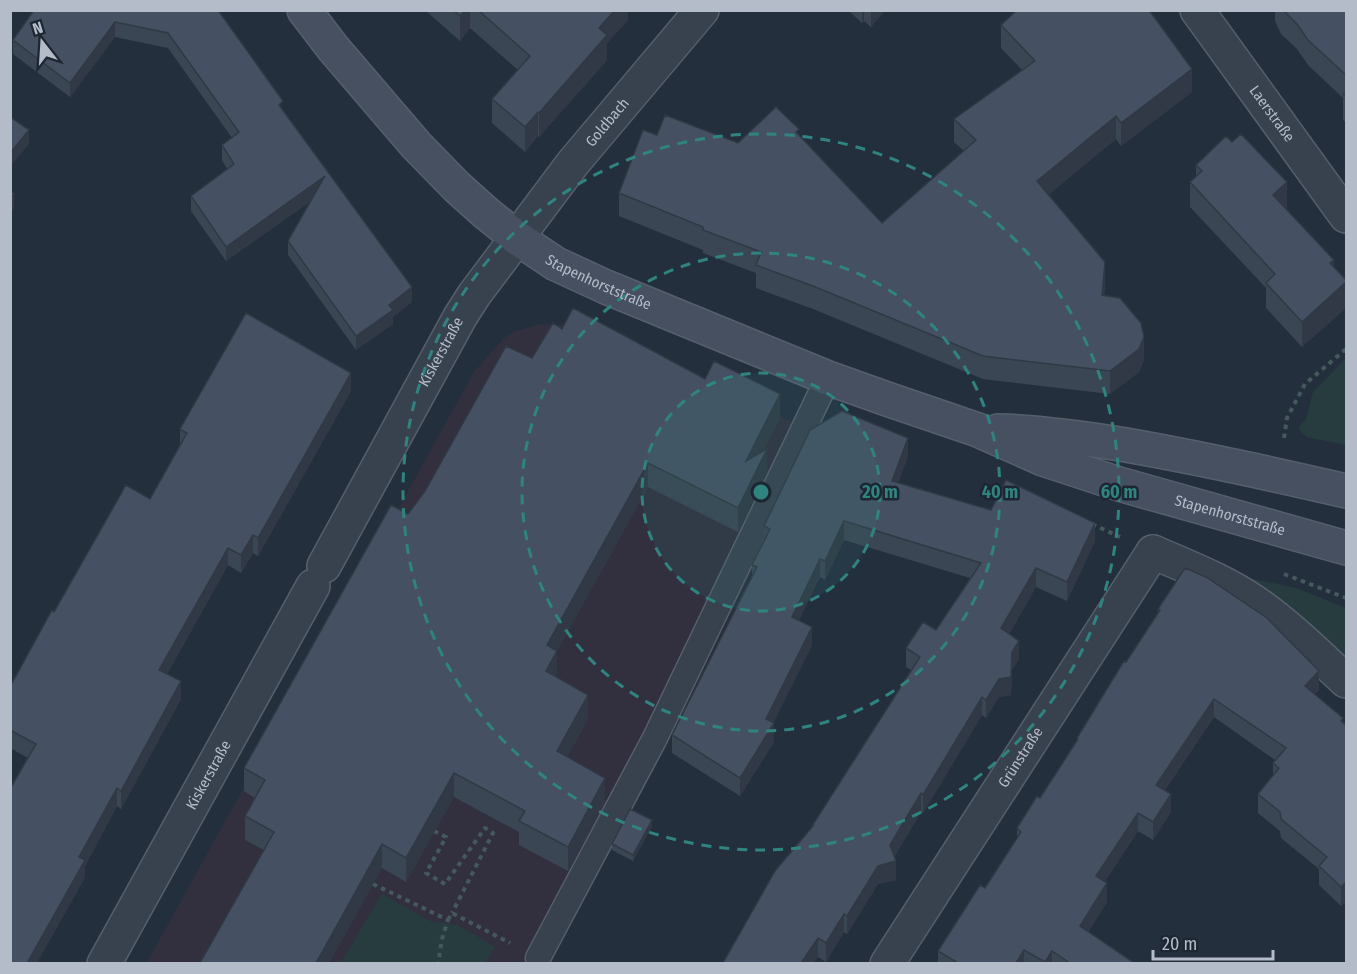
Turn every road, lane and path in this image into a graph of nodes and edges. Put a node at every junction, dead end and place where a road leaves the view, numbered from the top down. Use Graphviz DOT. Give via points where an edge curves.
graph roads {
  1 [pos="304,10"];
  2 [pos="702,10"];
  3 [pos="1200,12"];
  4 [pos="1347,216"];
  5 [pos="517,238"];
  6 [pos="1347,349"];
  7 [pos="828,378"];
  8 [pos="978,430"];
  9 [pos="1283,442"];
  10 [pos="1347,491"];
  11 [pos="1347,548"];
  12 [pos="1347,681"];
  13 [pos="434,831"];
  14 [pos="373,884"];
  15 [pos="452,913"];
  16 [pos="448,920"];
  17 [pos="538,958"];
  18 [pos="104,963"];
  19 [pos="438,963"];
  20 [pos="887,963"];
  1 -- 5 [label="main road, Stapenhorststraße" via="416,145 457,187"];
  2 -- 5 [label="street, Goldbach" via="573,163"];
  3 -- 4 [label="street, Laerstraße"];
  5 -- 7 [label="main road, Stapenhorststraße" via="556,264 596,283"];
  5 -- 18 [label="street, Kiskerstraße" via="460,317"];
  6 -- 9 [label="path" via="1305,384 1287,418"];
  7 -- 8 [label="main road, Stapenhorststraße"];
  7 -- 17 [label="lane" via="655,738"];
  8 -- 10 [label="main road, Stapenhorststraße" via="1083,438"];
  8 -- 11 [label="main road, Stapenhorststraße" via="1043,459 1119,484"];
  12 -- 20 [label="street, Grünstraße" via="1295,632 1255,602 1210,576 1153,552"];
  13 -- 15 [label="path" via="446,837 426,873 445,884 485,828 493,833"];
  14 -- 16 [label="path"];
  15 -- 16 [label="path"];
  15 -- 17 [label="path"];
  16 -- 19 [label="path"];
}
